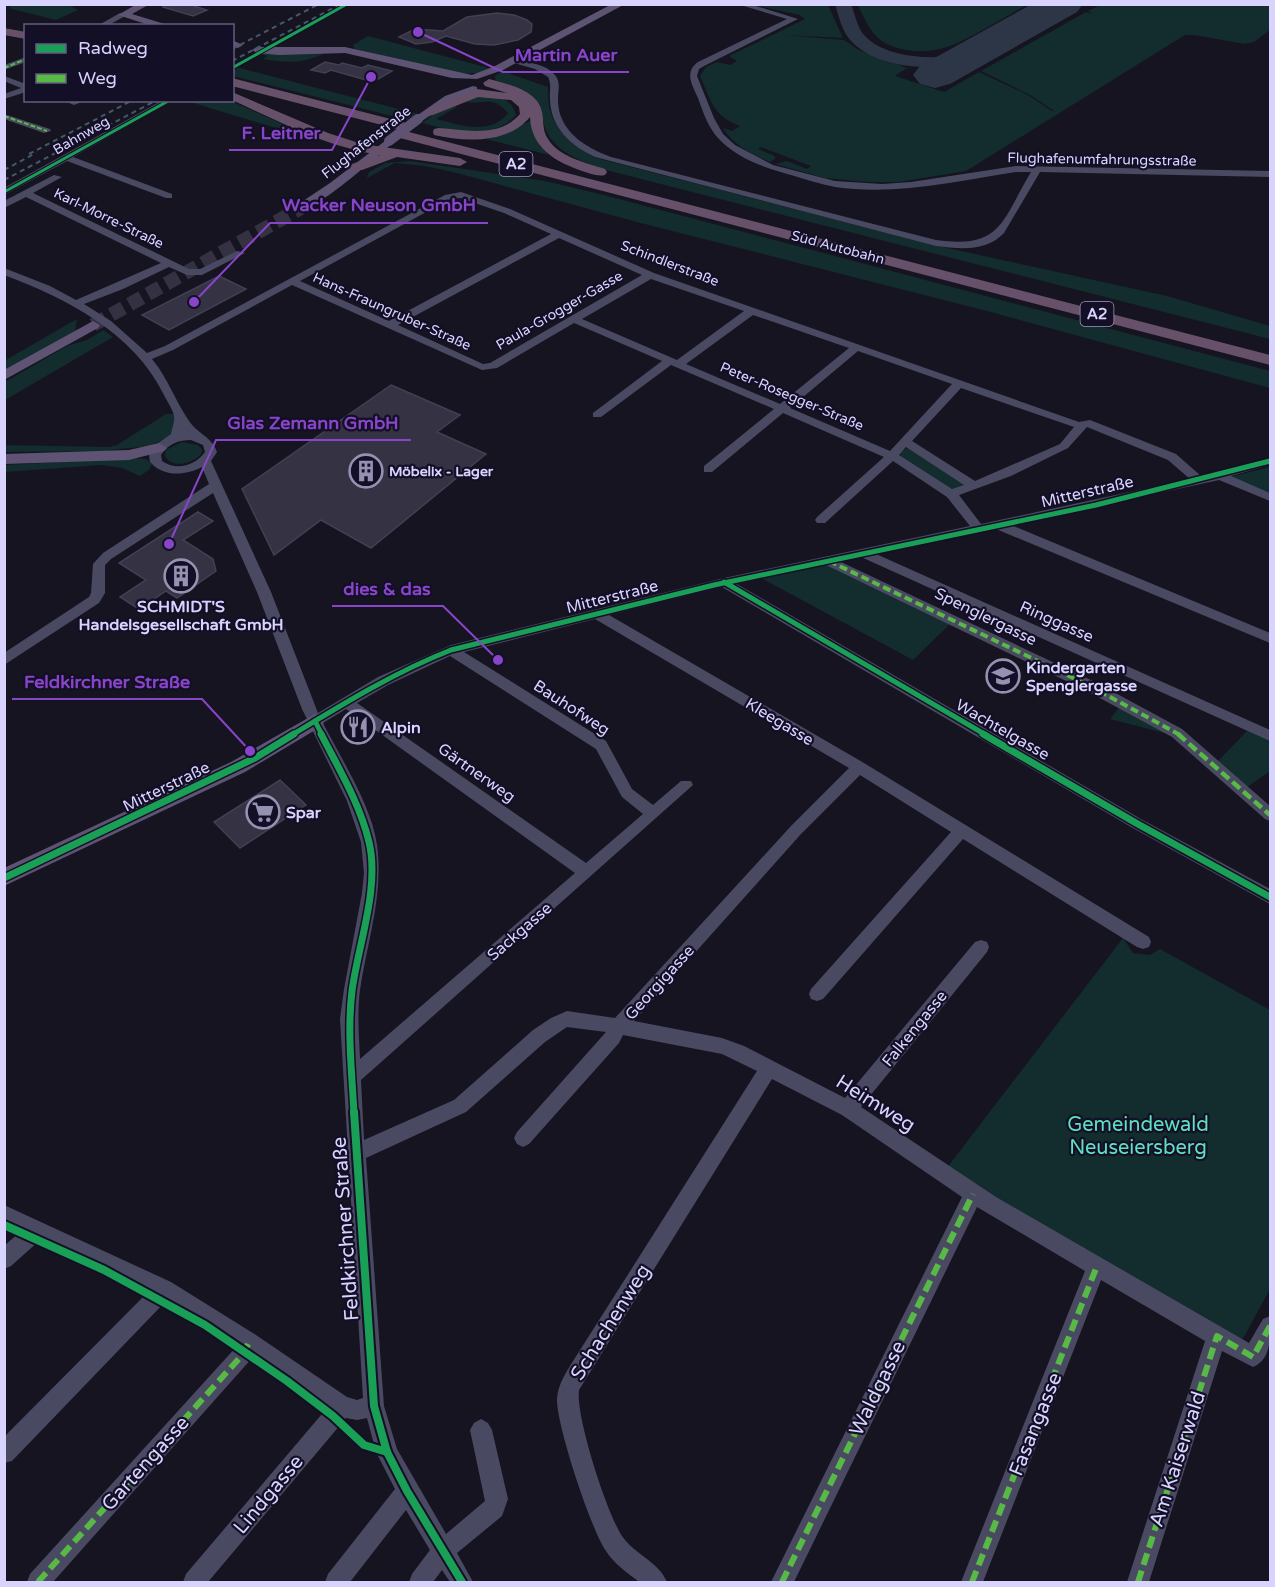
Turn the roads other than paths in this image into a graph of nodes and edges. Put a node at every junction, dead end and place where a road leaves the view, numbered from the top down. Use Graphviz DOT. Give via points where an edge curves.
graph roads {
  1 [pos="146,4"];
  2 [pos="621,4"];
  3 [pos="741,4"];
  4 [pos="123,15"];
  5 [pos="4,24"];
  6 [pos="104,24"];
  7 [pos="158,24"];
  8 [pos="24,29"];
  9 [pos="4,31"];
  10 [pos="24,36"];
  11 [pos="244,47"];
  12 [pos="24,60"];
  13 [pos="511,61"];
  14 [pos="4,68"];
  15 [pos="4,78"];
  16 [pos="474,82"];
  17 [pos="234,83"];
  18 [pos="24,87"];
  19 [pos="24,89"];
  20 [pos="234,90"];
  21 [pos="4,97"];
  22 [pos="234,97"];
  23 [pos="521,101"];
  24 [pos="166,102"];
  25 [pos="4,116"];
  26 [pos="407,127"];
  27 [pos="47,131"];
  28 [pos="428,132"];
  29 [pos="396,155"];
  30 [pos="364,156"];
  31 [pos="65,157"];
  32 [pos="1036,169"];
  33 [pos="1270,174"];
  34 [pos="57,177"];
  35 [pos="611,180"];
  36 [pos="4,192"];
  37 [pos="627,192"];
  38 [pos="25,193"];
  39 [pos="169,196"];
  40 [pos="4,205"];
  41 [pos="301,208"];
  42 [pos="559,234"];
  43 [pos="240,253"];
  44 [pos="169,262"];
  45 [pos="5,265"];
  46 [pos="650,274"];
  47 [pos="291,281"];
  48 [pos="75,304"];
  49 [pos="753,310"];
  50 [pos="575,320"];
  51 [pos="390,325"];
  52 [pos="93,326"];
  53 [pos="857,347"];
  54 [pos="1270,349"];
  55 [pos="145,358"];
  56 [pos="1270,360"];
  57 [pos="675,363"];
  58 [pos="482,368"];
  59 [pos="4,376"];
  60 [pos="959,383"];
  61 [pos="783,409"];
  62 [pos="597,415"];
  63 [pos="180,416"];
  64 [pos="1081,426"];
  65 [pos="197,437"];
  66 [pos="173,439"];
  67 [pos="906,442"];
  68 [pos="157,453"];
  69 [pos="892,456"];
  70 [pos="9,458"];
  71 [pos="205,461"];
  72 [pos="1270,461"];
  73 [pos="188,469"];
  74 [pos="708,469"];
  75 [pos="1220,476"];
  76 [pos="1198,480"];
  77 [pos="973,485"];
  78 [pos="215,486"];
  79 [pos="951,494"];
  80 [pos="1270,497"];
  81 [pos="821,519"];
  82 [pos="999,525"];
  83 [pos="978,528"];
  84 [pos="862,553"];
  85 [pos="827,560"];
  86 [pos="724,582"];
  87 [pos="597,614"];
  88 [pos="1270,638"];
  89 [pos="451,650"];
  90 [pos="4,660"];
  91 [pos="346,702"];
  92 [pos="315,721"];
  93 [pos="1270,736"];
  94 [pos="859,767"];
  95 [pos="686,785"];
  96 [pos="652,813"];
  97 [pos="1270,815"];
  98 [pos="962,830"];
  99 [pos="586,872"];
  100 [pos="4,878"];
  101 [pos="1270,897"];
  102 [pos="1143,942"];
  103 [pos="981,947"];
  104 [pos="817,994"];
  105 [pos="620,1026"];
  106 [pos="769,1068"];
  107 [pos="352,1077"];
  108 [pos="848,1109"];
  109 [pos="523,1138"];
  110 [pos="356,1153"];
  111 [pos="973,1194"];
  112 [pos="4,1214"];
  113 [pos="38,1230"];
  114 [pos="4,1259"];
  115 [pos="1097,1266"];
  116 [pos="164,1289"];
  117 [pos="1270,1326"];
  118 [pos="1217,1336"];
  119 [pos="249,1342"];
  120 [pos="342,1406"];
  121 [pos="374,1406"];
  122 [pos="482,1430"];
  123 [pos="4,1453"];
  124 [pos="407,1491"];
  125 [pos="442,1552"];
  126 [pos="38,1582"];
  127 [pos="194,1582"];
  128 [pos="336,1582"];
  129 [pos="420,1582"];
  130 [pos="462,1582"];
  131 [pos="656,1582"];
  132 [pos="782,1582"];
  133 [pos="972,1582"];
  134 [pos="1138,1582"];
  1 -- 4 [label="main road"];
  2 -- 13 [label="main road, Flughafenstraße"];
  3 -- 32 [label="street, Flughafenumfahrungsstraße" via="794,19 701,64 693,72 720,135 748,157 803,177 857,186 911,185"];
  4 -- 6 [label="street"];
  4 -- 7 [label="main road"];
  5 -- 8 [label="highway"];
  9 -- 10 [label="highway"];
  11 -- 16 [label="main road" via="273,52 348,50"];
  12 -- 14 [label="street"];
  13 -- 16 [label="main road, Flughafenstraße"];
  13 -- 32 [label="street" via="551,75 559,121 577,146 592,153 936,243 984,244 999,233"];
  15 -- 18 [label="street"];
  16 -- 23 [label="highway"];
  16 -- 26 [label="main road, Flughafenstraße"];
  16 -- 35 [label="highway" via="529,100 543,141 552,150"];
  17 -- 26 [label="highway, Süd Autobahn / A2"];
  19 -- 21 [label="street"];
  20 -- 26 [label="highway, Süd Autobahn / A2"];
  22 -- 30 [label="highway"];
  23 -- 26 [label="highway" via="477,93"];
  23 -- 28 [label="highway" via="526,111 524,118 503,131 472,135"];
  24 -- 31 [label="street, Bahnweg"];
  25 -- 27 [label="street"];
  26 -- 28 [label="highway, Süd Autobahn / A2"];
  26 -- 30 [label="main road, Flughafenstraße"];
  26 -- 37 [label="highway, Süd Autobahn / A2"];
  28 -- 35 [label="highway, Süd Autobahn / A2"];
  29 -- 30 [label="highway"];
  29 -- 30 [label="highway"];
  29 -- 37 [label="highway" via="436,158"];
  30 -- 41 [label="main road, Flughafenstraße" via="334,186"];
  31 -- 36 [label="street, Bahnweg"];
  31 -- 39 [label="street"];
  32 -- 33 [label="street, Flughafenumfahrungsstraße"];
  34 -- 38 [label="street"];
  35 -- 54 [label="highway, Süd Autobahn / A2"];
  37 -- 56 [label="highway, Süd Autobahn / A2"];
  38 -- 40 [label="street"];
  38 -- 44 [label="street, Karl-Morre-Straße"];
  42 -- 46 [label="street, Schindlerstraße"];
  42 -- 47 [label="street, Schindlerstraße" via="507,211 456,195"];
  42 -- 51 [label="street"];
  43 -- 44 [label="street, Karl-Morre-Straße" via="197,273"];
  44 -- 48 [label="street, Karl-Morre-Straße"];
  45 -- 48 [label="street"];
  46 -- 49 [label="street, Schindlerstraße"];
  46 -- 50 [label="street, Paula-Grogger-Gasse"];
  47 -- 51 [label="street, Hans-Fraungruber-Straße"];
  47 -- 55 [label="street, Schindlerstraße"];
  48 -- 55 [label="street" via="122,336"];
  49 -- 53 [label="street, Schindlerstraße"];
  49 -- 57 [label="street"];
  50 -- 57 [label="street, Peter-Rosegger-Straße"];
  50 -- 58 [label="street, Paula-Grogger-Gasse" via="493,366"];
  51 -- 58 [label="street, Hans-Fraungruber-Straße"];
  52 -- 59 [label="main road"];
  53 -- 60 [label="street, Schindlerstraße"];
  53 -- 61 [label="street"];
  55 -- 63 [label="street"];
  57 -- 61 [label="street, Peter-Rosegger-Straße"];
  57 -- 62 [label="street"];
  60 -- 64 [label="street, Schindlerstraße"];
  60 -- 67 [label="street"];
  61 -- 69 [label="street, Peter-Rosegger-Straße"];
  61 -- 74 [label="street"];
  63 -- 65 [label="street"];
  63 -- 66 [label="street" via="180,430"];
  64 -- 76 [label="street, Schindlerstraße" via="1086,422 1152,447 1172,457"];
  64 -- 77 [label="street" via="1064,446"];
  65 -- 66 [label="street"];
  65 -- 71 [label="street, Feldkirchner Straße" via="211,448"];
  66 -- 68 [label="street"];
  67 -- 69 [label="street"];
  67 -- 77 [label="street"];
  68 -- 70 [label="main road"];
  68 -- 73 [label="street" via="159,465"];
  69 -- 79 [label="street, Peter-Rosegger-Straße"];
  69 -- 81 [label="street"];
  71 -- 73 [label="street"];
  71 -- 78 [label="street, Feldkirchner Straße"];
  72 -- 75 [label="street, Mitterstraße"];
  73 -- 78 [label="street"];
  75 -- 76 [label="street, Mitterstraße"];
  75 -- 80 [label="street"];
  76 -- 82 [label="street, Mitterstraße"];
  77 -- 79 [label="street"];
  78 -- 90 [label="street" via="107,556 99,564 94,600"];
  78 -- 92 [label="street, Feldkirchner Straße" via="264,592"];
  79 -- 83 [label="street, Peter-Rosegger-Straße"];
  82 -- 83 [label="street, Mitterstraße"];
  82 -- 88 [label="street"];
  83 -- 84 [label="street, Mitterstraße"];
  84 -- 85 [label="street, Mitterstraße"];
  84 -- 93 [label="street, Ringgasse"];
  85 -- 86 [label="street, Mitterstraße"];
  85 -- 97 [label="street, Spenglergasse" via="1160,723"];
  86 -- 87 [label="street, Mitterstraße"];
  86 -- 101 [label="street, Wachtelgasse"];
  87 -- 89 [label="street, Mitterstraße"];
  87 -- 94 [label="street, Kleegasse"];
  89 -- 91 [label="street, Mitterstraße"];
  89 -- 96 [label="street, Bauhofweg" via="601,745 627,793"];
  91 -- 92 [label="street, Mitterstraße"];
  91 -- 99 [label="street, Gärtnerweg"];
  92 -- 100 [label="main road, Mitterstraße" via="238,766"];
  92 -- 107 [label="street, Feldkirchner Straße" via="354,801 371,856 370,893 349,1019"];
  94 -- 98 [label="street, Kleegasse"];
  94 -- 105 [label="street, Georgigasse" via="796,830"];
  95 -- 96 [label="street, Sackgasse"];
  96 -- 99 [label="street, Sackgasse"];
  98 -- 102 [label="street, Kleegasse"];
  98 -- 104 [label="street"];
  99 -- 107 [label="street, Sackgasse"];
  103 -- 108 [label="street, Falkengasse"];
  105 -- 106 [label="street, Heimweg" via="722,1046"];
  105 -- 109 [label="street"];
  105 -- 110 [label="street, Georgigasse" via="567,1019 557,1023 460,1106"];
  106 -- 108 [label="street, Heimweg"];
  106 -- 131 [label="street, Schachenweg" via="567,1394 571,1423 606,1529 621,1553"];
  107 -- 110 [label="street, Feldkirchner Straße"];
  108 -- 111 [label="street, Heimweg"];
  110 -- 121 [label="street, Feldkirchner Straße"];
  111 -- 115 [label="street, Heimweg"];
  111 -- 132 [label="street, Waldgasse"];
  112 -- 113 [label="street"];
  113 -- 114 [label="street"];
  113 -- 116 [label="street"];
  115 -- 118 [label="street, Heimweg"];
  115 -- 133 [label="street, Fasangasse"];
  116 -- 119 [label="street"];
  116 -- 123 [label="street"];
  117 -- 118 [label="street, Heimweg" via="1253,1358"];
  118 -- 134 [label="street, Am Kaiserwald"];
  119 -- 120 [label="street"];
  119 -- 126 [label="street, Gartengasse" via="244,1353"];
  120 -- 121 [label="street" via="357,1410"];
  120 -- 127 [label="street, Lindgasse"];
  121 -- 124 [label="street, Feldkirchner Straße" via="387,1452"];
  122 -- 125 [label="street" via="497,1499 494,1508"];
  124 -- 125 [label="street, Feldkirchner Straße"];
  124 -- 128 [label="street"];
  125 -- 129 [label="street"];
  125 -- 130 [label="street, Feldkirchner Straße"];
}
